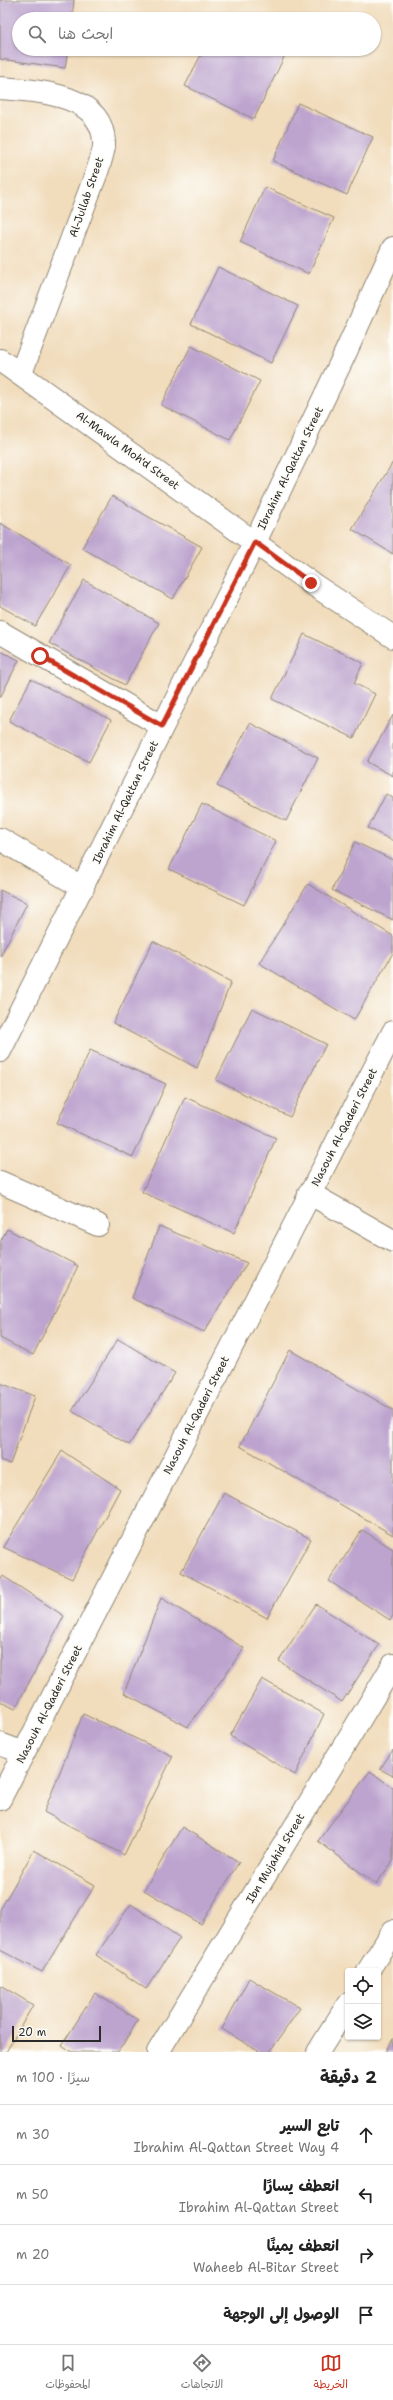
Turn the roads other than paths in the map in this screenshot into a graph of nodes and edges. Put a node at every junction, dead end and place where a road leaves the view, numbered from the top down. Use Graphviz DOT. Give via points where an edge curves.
graph roads {
  1 [pos="0,88"];
  2 [pos="393,248"];
  3 [pos="0,360"];
  4 [pos="20,373"];
  5 [pos="255,542"];
  6 [pos="0,632"];
  7 [pos="393,637"];
  8 [pos="162,726"];
  9 [pos="0,839"];
  10 [pos="83,888"];
  11 [pos="393,1032"];
  12 [pos="0,1051"];
  13 [pos="0,1182"];
  14 [pos="309,1193"];
  15 [pos="98,1225"];
  16 [pos="393,1241"];
  17 [pos="393,1665"];
  18 [pos="0,1744"];
  19 [pos="24,1753"];
  20 [pos="0,1799"];
  21 [pos="393,1931"];
  22 [pos="370,1968"];
  23 [pos="345,2009"];
  24 [pos="158,2052"];
  25 [pos="318,2052"];
  1 -- 4 [label="street, Al-Jullab Street" via="38,91 77,101 96,117 104,142 98,169"];
  2 -- 5 [label="street, Ibrahim Al-Qattan Street"];
  3 -- 4 [label="street, Al-Mawla Moh'd Street"];
  4 -- 5 [label="street, Al-Mawla Moh'd Street"];
  5 -- 7 [label="street, Al-Mawla Moh'd Street" via="311,583"];
  5 -- 8 [label="street, Ibrahim Al-Qattan Street"];
  6 -- 8 [label="street"];
  8 -- 10 [label="street, Ibrahim Al-Qattan Street"];
  9 -- 10 [label="street"];
  10 -- 12 [label="street, Ibrahim Al-Qattan Street"];
  11 -- 14 [label="street, Nasouh Al-Qaderi Street"];
  13 -- 15 [label="street"];
  14 -- 16 [label="street"];
  14 -- 19 [label="street, Nasouh Al-Qaderi Street"];
  17 -- 24 [label="street, Ibn Mujahid Street"];
  18 -- 19 [label="street"];
  19 -- 20 [label="street, Nasouh Al-Qaderi Street"];
  21 -- 22 [label="street"];
  23 -- 25 [label="street"];
}
